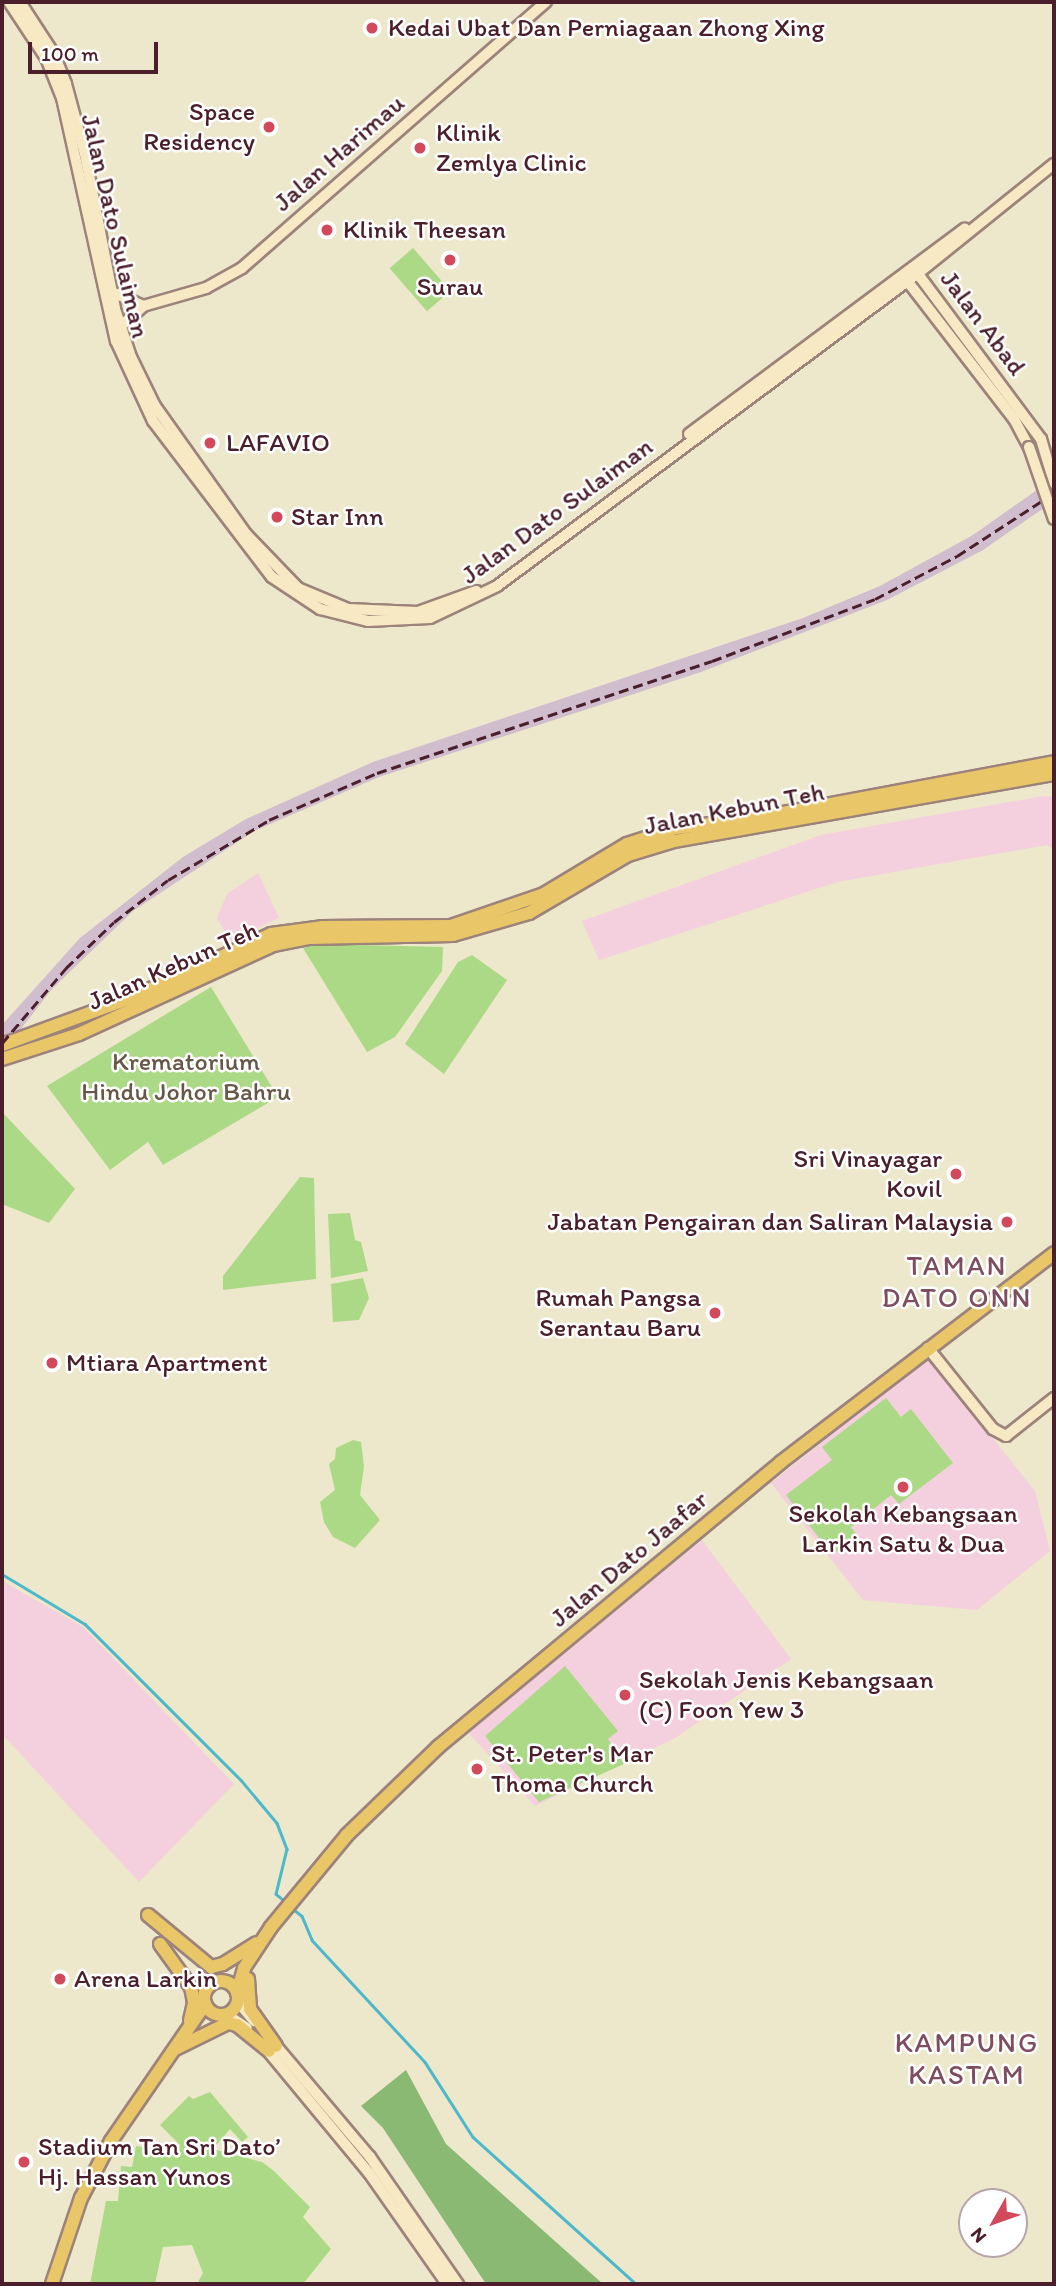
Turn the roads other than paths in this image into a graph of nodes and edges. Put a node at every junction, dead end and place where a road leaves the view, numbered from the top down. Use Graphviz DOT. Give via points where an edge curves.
graph roads {
  1 [pos="9,2"];
  2 [pos="20,2"];
  3 [pos="546,2"];
  4 [pos="1054,164"];
  5 [pos="914,270"];
  6 [pos="904,277"];
  7 [pos="112,292"];
  8 [pos="143,306"];
  9 [pos="120,327"];
  10 [pos="1054,483"];
  11 [pos="1054,519"];
  12 [pos="1054,762"];
  13 [pos="1054,774"];
  14 [pos="2,1045"];
  15 [pos="2,1059"];
  16 [pos="1054,1253"];
  17 [pos="929,1348"];
  18 [pos="1054,1398"];
  19 [pos="148,1914"];
  20 [pos="260,1940"];
  21 [pos="160,1944"];
  22 [pos="218,1981"];
  23 [pos="238,1998"];
  24 [pos="215,2011"];
  25 [pos="176,2047"];
  26 [pos="273,2048"];
  27 [pos="52,2284"];
  28 [pos="447,2284"];
  29 [pos="458,2284"];
  1 -- 6 [label="street, Jalan Dato Sulaiman" via="39,46 62,98 108,312 134,388 170,446 259,564 301,599 333,613 368,621 414,621 477,598"];
  2 -- 7 [label="street, Jalan Dato Sulaiman" via="54,54 66,84 85,153"];
  3 -- 8 [label="street, Jalan Harimau" via="242,268 206,288"];
  4 -- 5 [label="street, Jalan Dato Sulaiman"];
  5 -- 6 [label="street, Jalan Dato Sulaiman"];
  5 -- 10 [label="street, Jalan Abad" via="1041,439"];
  6 -- 9 [label="street, Jalan Dato Sulaiman" via="485,586 438,607 398,614 329,604 298,588 269,562 151,401"];
  6 -- 11 [label="street, Jalan Abad, bridge" via="1029,447"];
  7 -- 8 [label="street"];
  7 -- 9 [label="street, Jalan Dato Sulaiman"];
  8 -- 9 [label="street, Jalan Harimau"];
  12 -- 14 [label="main road, Jalan Kebun Teh" via="664,831 627,844 544,894 451,926 280,932"];
  13 -- 15 [label="main road, Jalan Kebun Teh" via="674,841 628,855 529,913 453,935 284,942 79,1034"];
  16 -- 17 [label="main road, Jalan Dato Jaafar"];
  17 -- 18 [label="street" via="993,1429 1006,1436"];
  17 -- 20 [label="main road, Jalan Dato Jaafar" via="471,1718 376,1805"];
  19 -- 20 [label="main road" via="211,1966 223,1964"];
  20 -- 22 [label="main road, Jalan Dato Jaafar"];
  20 -- 23 [label="main road, Jalan Dato Jaafar" via="244,1968"];
  20 -- 26 [label="main road" via="246,1998"];
  21 -- 25 [label="main road" via="187,1978 194,2003"];
  22 -- 23 [label="main road" via="233,1986"];
  22 -- 24 [label="main road, Jalan Dato Jaafar" via="206,1989"];
  23 -- 24 [label="main road"];
  23 -- 26 [label="street"];
  24 -- 25 [label="main road"];
  24 -- 26 [label="street" via="237,2018"];
  25 -- 26 [label="main road" via="228,2023"];
  25 -- 27 [label="main road" via="130,2108 81,2198"];
  26 -- 28 [label="street"];
  26 -- 29 [label="street" via="370,2157"];
}
